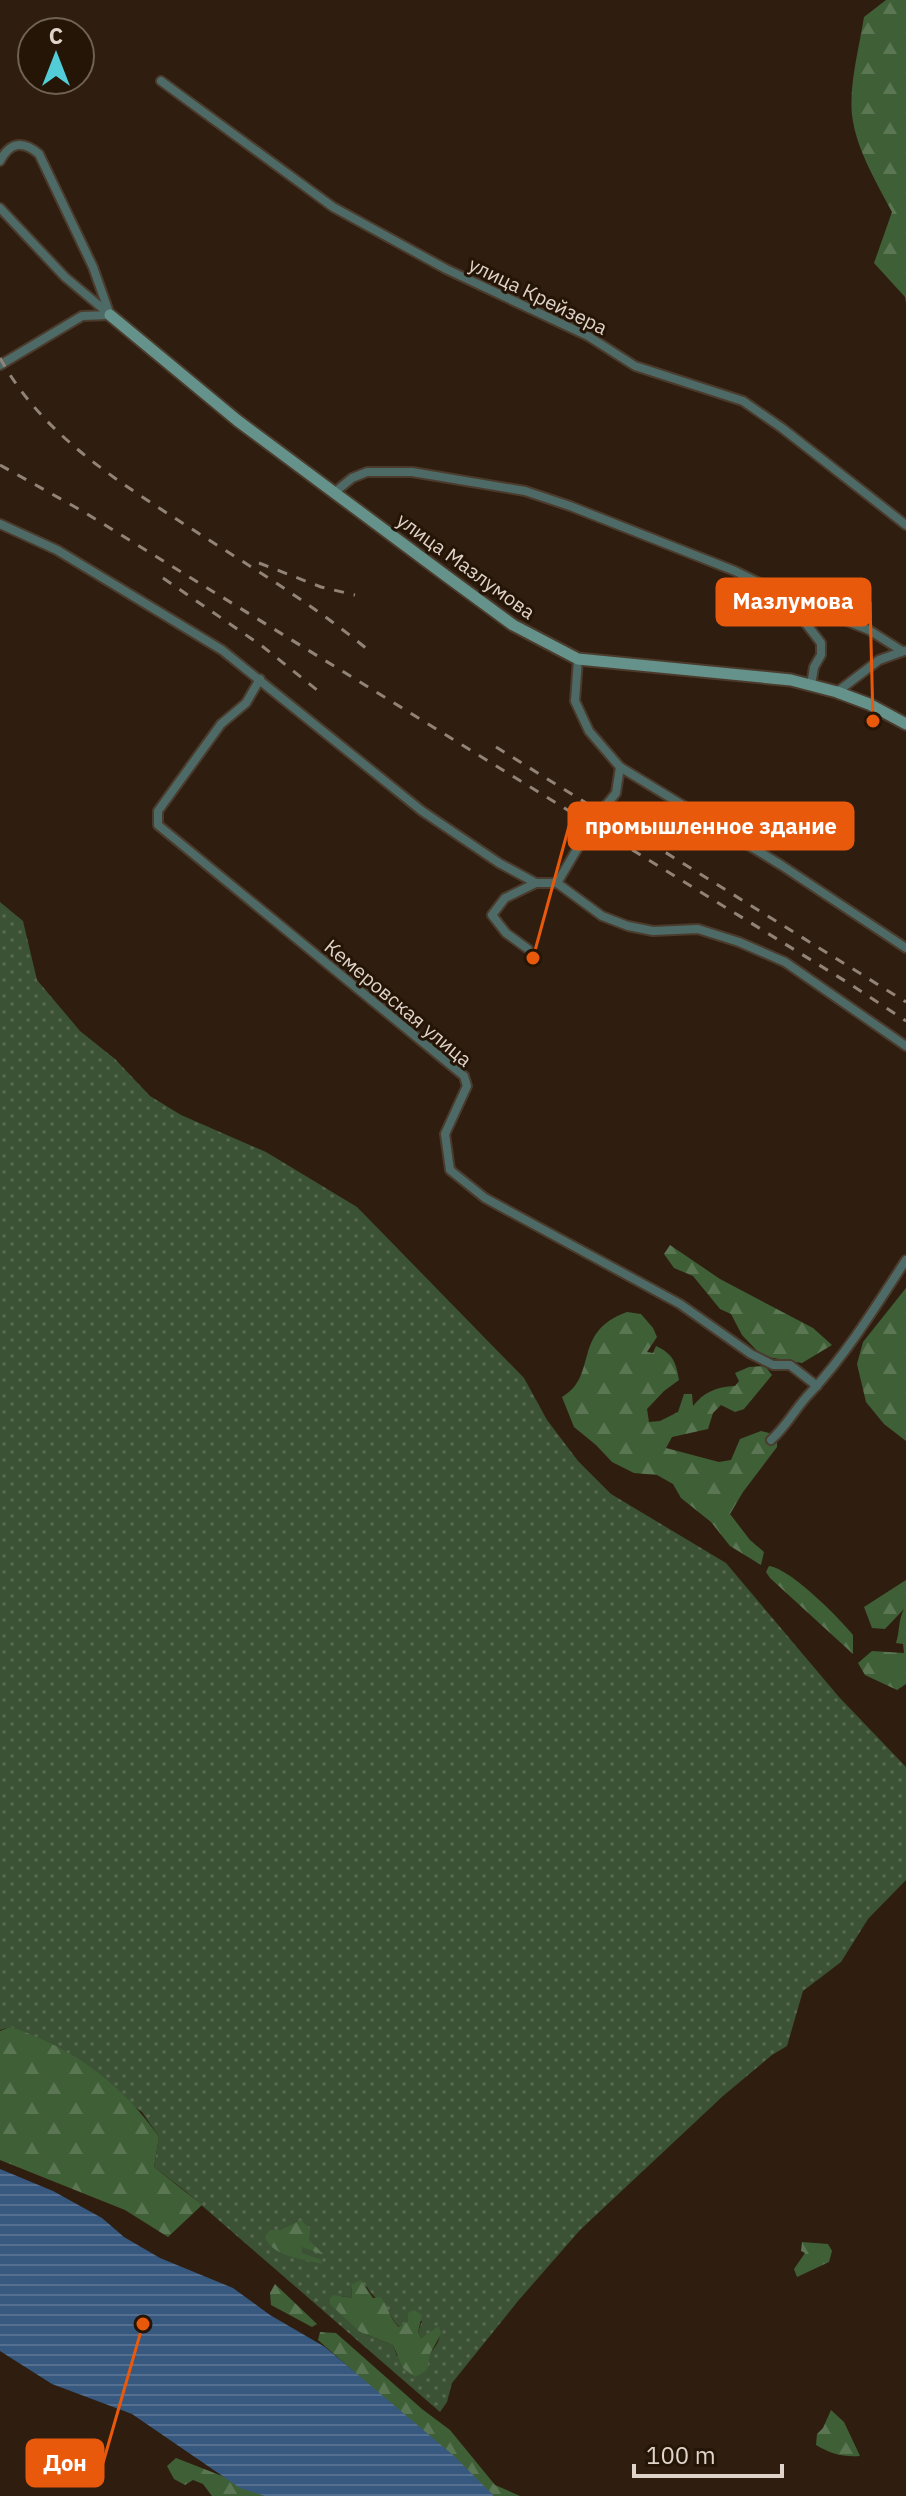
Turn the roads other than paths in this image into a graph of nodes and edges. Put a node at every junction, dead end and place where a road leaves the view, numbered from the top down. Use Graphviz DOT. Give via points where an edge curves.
graph roads {
  1 [pos="161,81"];
  2 [pos="0,161"];
  3 [pos="0,208"];
  4 [pos="110,315"];
  5 [pos="0,365"];
  6 [pos="335,492"];
  7 [pos="0,524"];
  8 [pos="906,525"];
  9 [pos="784,595"];
  10 [pos="904,650"];
  11 [pos="578,659"];
  12 [pos="260,679"];
  13 [pos="811,685"];
  14 [pos="837,692"];
  15 [pos="906,724"];
  16 [pos="620,767"];
  17 [pos="536,883"];
  18 [pos="557,883"];
  19 [pos="906,948"];
  20 [pos="528,949"];
  21 [pos="906,1046"];
  22 [pos="906,1260"];
  23 [pos="817,1386"];
  24 [pos="771,1440"];
  1 -- 8 [label="street, улица Крейзера" via="365,225 588,336 635,366 743,401"];
  2 -- 4 [label="street" via="17,143 39,154"];
  3 -- 4 [label="street" via="65,277"];
  4 -- 5 [label="street" via="82,316"];
  4 -- 6 [label="street, улица Мазлумова" via="238,421"];
  6 -- 9 [label="street" via="367,472 436,475 525,491 677,547"];
  6 -- 11 [label="street, улица Мазлумова" via="513,625"];
  7 -- 12 [label="street" via="57,550 222,650"];
  9 -- 10 [label="street"];
  9 -- 13 [label="street" via="821,643"];
  10 -- 14 [label="street" via="879,660"];
  11 -- 13 [label="street, улица Мазлумова"];
  11 -- 16 [label="street" via="575,701 589,731"];
  12 -- 17 [label="street" via="422,811"];
  12 -- 23 [label="street, Кемеровская улица" via="158,811 158,825 464,1076 467,1086 445,1134 450,1170 485,1198 680,1304 751,1354 773,1365 790,1365"];
  13 -- 14 [label="street, улица Мазлумова"];
  14 -- 15 [label="street, улица Мазлумова"];
  16 -- 18 [label="street" via="616,793"];
  16 -- 19 [label="street"];
  17 -- 18 [label="street"];
  17 -- 20 [label="street" via="505,898 492,915"];
  18 -- 21 [label="street" via="602,916 628,926 698,929 785,962"];
  22 -- 23 [label="street"];
  23 -- 24 [label="street"];
}
